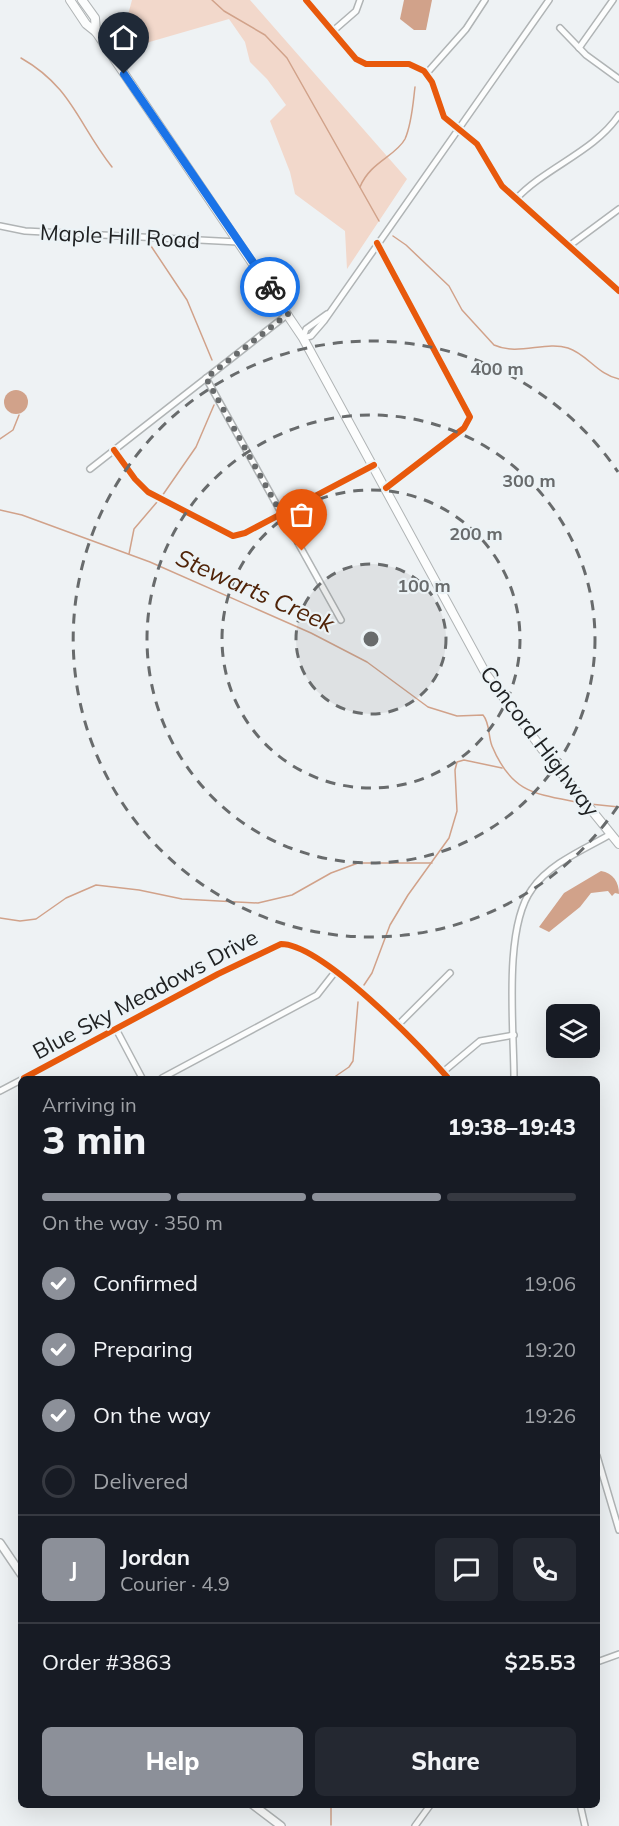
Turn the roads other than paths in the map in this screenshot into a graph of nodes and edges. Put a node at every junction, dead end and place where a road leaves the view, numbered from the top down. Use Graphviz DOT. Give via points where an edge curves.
graph roads {
  1 [pos="70,0"];
  2 [pos="82,0"];
  3 [pos="306,0"];
  4 [pos="360,0"];
  5 [pos="485,0"];
  6 [pos="549,0"];
  7 [pos="613,0"];
  8 [pos="560,28"];
  9 [pos="333,31"];
  10 [pos="96,32"];
  11 [pos="579,48"];
  12 [pos="426,74"];
  13 [pos="619,79"];
  14 [pos="619,115"];
  15 [pos="457,130"];
  16 [pos="516,199"];
  17 [pos="619,209"];
  18 [pos="0,226"];
  19 [pos="240,242"];
  20 [pos="377,243"];
  21 [pos="569,246"];
  22 [pos="619,291"];
  23 [pos="288,314"];
  24 [pos="303,338"];
  25 [pos="206,378"];
  26 [pos="114,450"];
  27 [pos="374,465"];
  28 [pos="90,469"];
  29 [pos="386,488"];
  30 [pos="281,513"];
  31 [pos="341,620"];
  32 [pos="611,834"];
  33 [pos="619,844"];
  34 [pos="335,972"];
  35 [pos="450,973"];
  36 [pos="398,1025"];
  37 [pos="116,1029"];
  38 [pos="514,1035"];
  39 [pos="442,1072"];
  40 [pos="28,1076"];
  41 [pos="141,1076"];
  42 [pos="166,1076"];
  43 [pos="446,1076"];
  44 [pos="514,1076"];
  45 [pos="18,1081"];
  46 [pos="0,1091"];
  47 [pos="600,1465"];
  48 [pos="619,1530"];
  49 [pos="0,1543"];
  50 [pos="18,1570"];
  51 [pos="619,1654"];
  52 [pos="600,1661"];
  53 [pos="257,1808"];
  54 [pos="428,1808"];
  55 [pos="581,1808"];
  56 [pos="281,1826"];
  57 [pos="415,1826"];
  58 [pos="585,1826"];
  1 -- 10 [label="highway, Concord Highway"];
  2 -- 10 [label="highway, Concord Highway" via="95,18"];
  3 -- 9 [label="street"];
  4 -- 9 [label="street" via="356,11"];
  5 -- 12 [label="street" via="466,29"];
  6 -- 15 [label="street"];
  7 -- 11 [label="street"];
  8 -- 11 [label="street"];
  9 -- 12 [label="street" via="366,64 409,64"];
  10 -- 19 [label="highway, Concord Highway"];
  11 -- 13 [label="street"];
  12 -- 15 [label="street" via="444,117"];
  14 -- 16 [label="street" via="601,136 536,180"];
  15 -- 16 [label="street" via="477,144 502,186"];
  15 -- 20 [label="street"];
  16 -- 21 [label="street"];
  17 -- 21 [label="street"];
  18 -- 19 [label="street, Maple Hill Road" via="25,231"];
  19 -- 23 [label="highway, Concord Highway"];
  20 -- 24 [label="street" via="311,336"];
  20 -- 29 [label="street" via="470,417 464,428"];
  21 -- 22 [label="street"];
  23 -- 24 [label="highway, Concord Highway"];
  23 -- 25 [label="street"];
  24 -- 27 [label="highway, Concord Highway"];
  25 -- 26 [label="street"];
  25 -- 30 [label="street"];
  26 -- 28 [label="street"];
  26 -- 30 [label="street" via="148,492 220,531 237,536"];
  27 -- 29 [label="highway, Concord Highway"];
  27 -- 30 [label="street"];
  29 -- 32 [label="highway, Concord Highway" via="486,674"];
  30 -- 31 [label="street"];
  32 -- 33 [label="highway, Concord Highway"];
  32 -- 38 [label="street" via="543,876 524,903 514,938"];
  34 -- 36 [label="street, Blue Sky Meadows Drive"];
  34 -- 37 [label="street, Blue Sky Meadows Drive" via="307,952 281,944"];
  34 -- 42 [label="street" via="317,995"];
  35 -- 36 [label="street"];
  36 -- 39 [label="street, Blue Sky Meadows Drive"];
  37 -- 40 [label="street, Blue Sky Meadows Drive"];
  37 -- 41 [label="street"];
  38 -- 39 [label="street" via="480,1041"];
  38 -- 44 [label="street"];
  39 -- 43 [label="street, Blue Sky Meadows Drive"];
  45 -- 46 [label="street, Blue Sky Meadows Drive"];
  47 -- 48 [label="street"];
  49 -- 50 [label="main road"];
  51 -- 52 [label="street"];
  53 -- 56 [label="main road"];
  54 -- 57 [label="street"];
  55 -- 58 [label="street"];
}
